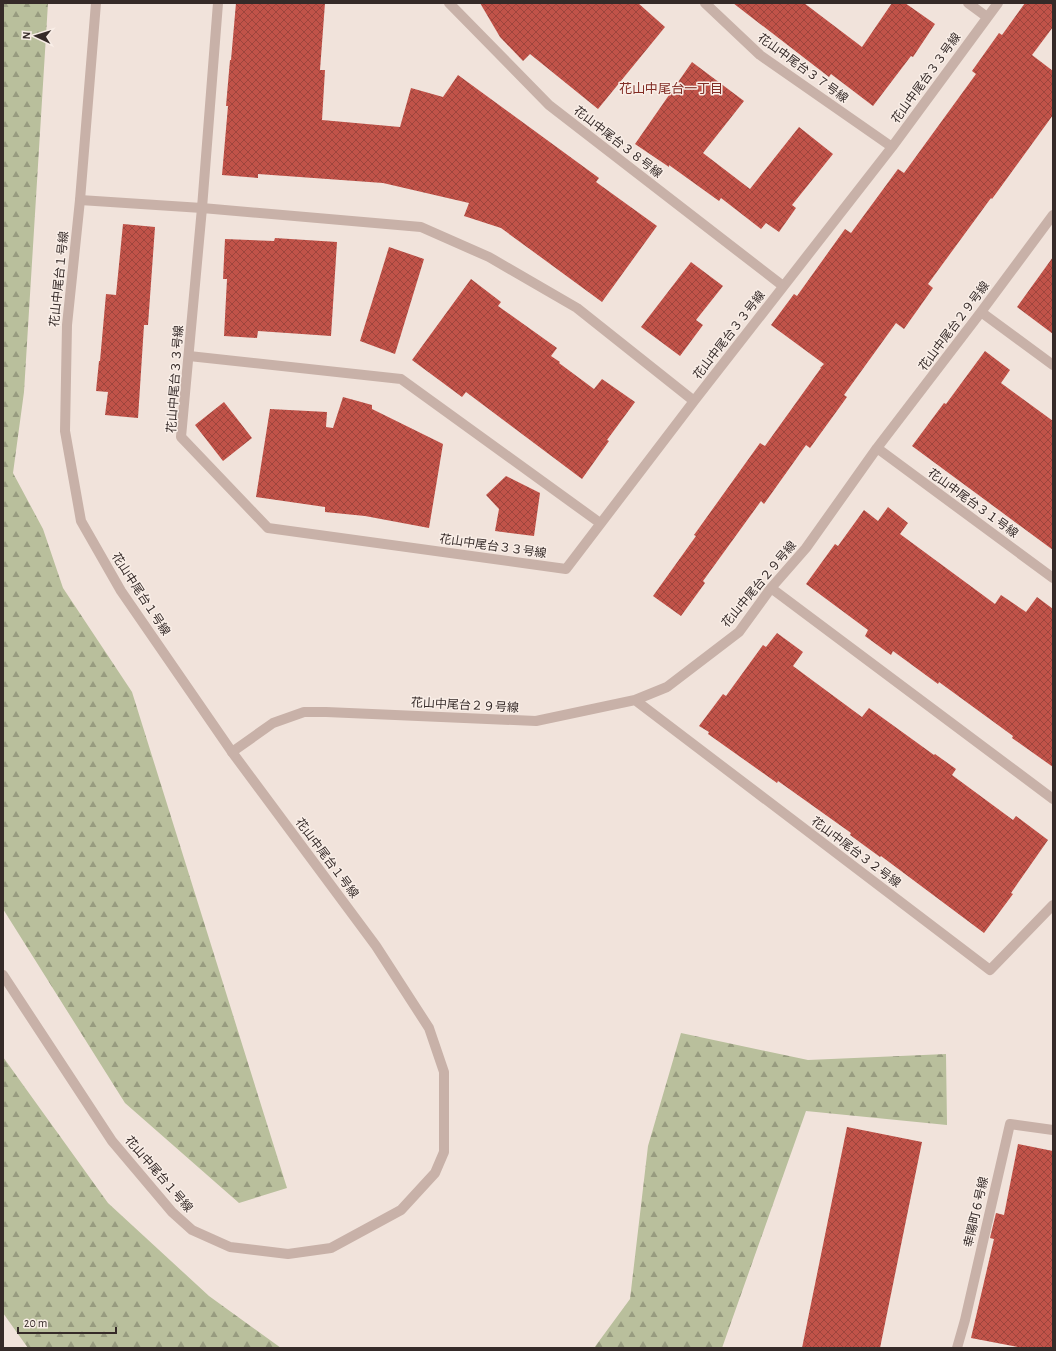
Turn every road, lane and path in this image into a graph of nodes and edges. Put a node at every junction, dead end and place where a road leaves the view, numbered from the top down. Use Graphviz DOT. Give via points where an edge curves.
graph roads {
  1 [pos="96,3"];
  2 [pos="218,3"];
  3 [pos="449,3"];
  4 [pos="705,3"];
  5 [pos="968,3"];
  6 [pos="998,3"];
  7 [pos="987,17"];
  8 [pos="892,147"];
  9 [pos="80,200"];
  10 [pos="202,208"];
  11 [pos="1053,215"];
  12 [pos="783,286"];
  13 [pos="981,312"];
  14 [pos="189,356"];
  15 [pos="1053,365"];
  16 [pos="694,401"];
  17 [pos="877,448"];
  18 [pos="600,523"];
  19 [pos="1053,578"];
  20 [pos="771,588"];
  21 [pos="635,700"];
  22 [pos="232,752"];
  23 [pos="1053,799"];
  24 [pos="1053,905"];
  25 [pos="3,975"];
  26 [pos="1053,1130"];
  27 [pos="957,1348"];
  1 -- 9 [label="street, 花山中尾台１号線"];
  2 -- 10 [label="street, 花山中尾台３３号線"];
  3 -- 12 [label="street, 花山中尾台３８号線" via="549,105"];
  4 -- 8 [label="street, 花山中尾台３７号線" via="760,55"];
  5 -- 7 [label="street"];
  6 -- 7 [label="street, 花山中尾台３３号線"];
  7 -- 8 [label="street, 花山中尾台３３号線"];
  8 -- 12 [label="street, 花山中尾台３３号線"];
  9 -- 10 [label="street"];
  9 -- 22 [label="street, 花山中尾台１号線" via="67,325 65,432 81,521 121,591"];
  10 -- 14 [label="street, 花山中尾台３３号線"];
  10 -- 16 [label="street" via="421,227 489,256 577,308"];
  11 -- 13 [label="street, 花山中尾台２９号線"];
  12 -- 16 [label="street, 花山中尾台３３号線"];
  13 -- 15 [label="street"];
  13 -- 17 [label="street, 花山中尾台２９号線"];
  14 -- 18 [label="street" via="401,379"];
  14 -- 18 [label="street, 花山中尾台３３号線" via="182,437 268,528 566,569"];
  16 -- 18 [label="street, 花山中尾台３３号線"];
  17 -- 19 [label="street, 花山中尾台３１号線"];
  17 -- 20 [label="street, 花山中尾台２９号線" via="806,548"];
  20 -- 21 [label="street, 花山中尾台２９号線" via="738,632 667,688"];
  20 -- 23 [label="street"];
  21 -- 22 [label="street, 花山中尾台２９号線" via="536,721 304,712 273,723"];
  21 -- 24 [label="street, 花山中尾台３２号線" via="990,970"];
  22 -- 25 [label="street, 花山中尾台１号線" via="376,946 429,1028 444,1072 444,1152 435,1173 401,1210 331,1248 288,1254 230,1247 192,1230 172,1212 112,1141"];
  26 -- 27 [label="street, 幸陽町６号線" via="1010,1124"];
}
